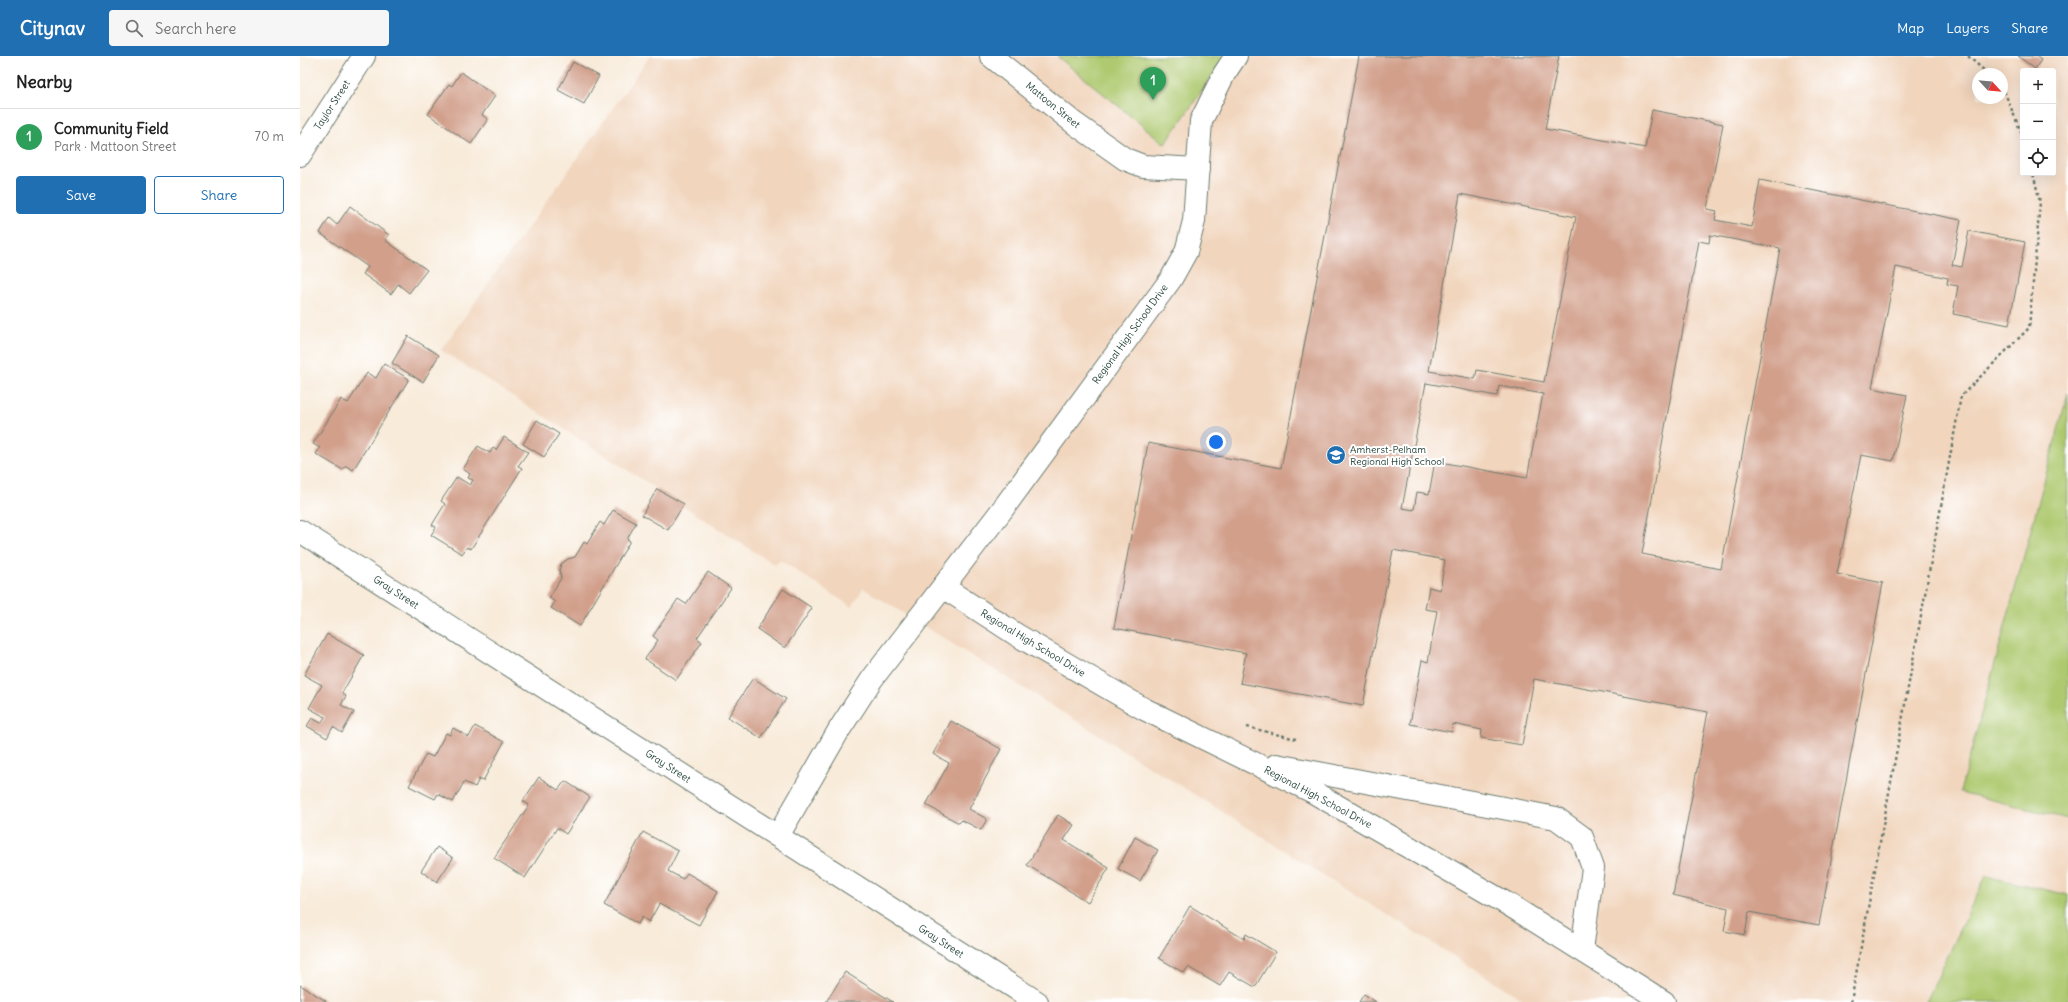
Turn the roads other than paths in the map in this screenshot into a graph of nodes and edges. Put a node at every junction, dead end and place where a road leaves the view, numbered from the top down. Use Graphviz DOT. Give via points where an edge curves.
graph roads {
  1 [pos="364,56"];
  2 [pos="991,56"];
  3 [pos="1236,56"];
  4 [pos="300,154"];
  5 [pos="1198,169"];
  6 [pos="300,531"];
  7 [pos="943,587"];
  8 [pos="1249,760"];
  9 [pos="778,836"];
  10 [pos="1582,950"];
  11 [pos="1037,1002"];
  12 [pos="1664,1002"];
  1 -- 4 [label="street, Taylor Street"];
  2 -- 5 [label="street, Mattoon Street" via="1074,123 1125,159 1143,166"];
  3 -- 5 [label="street, Regional High School Drive" via="1224,74 1201,121"];
  5 -- 7 [label="street, Regional High School Drive" via="1194,220 1186,252 1171,279"];
  6 -- 9 [label="street, Gray Street"];
  7 -- 8 [label="street, Regional High School Drive" via="1017,635 1144,710"];
  7 -- 9 [label="street" via="872,679 839,730"];
  8 -- 10 [label="street, Regional High School Drive" via="1320,796"];
  8 -- 10 [label="street" via="1556,818 1582,837 1593,868"];
  9 -- 11 [label="street, Gray Street"];
  10 -- 12 [label="street, Regional High School Drive"];
}
